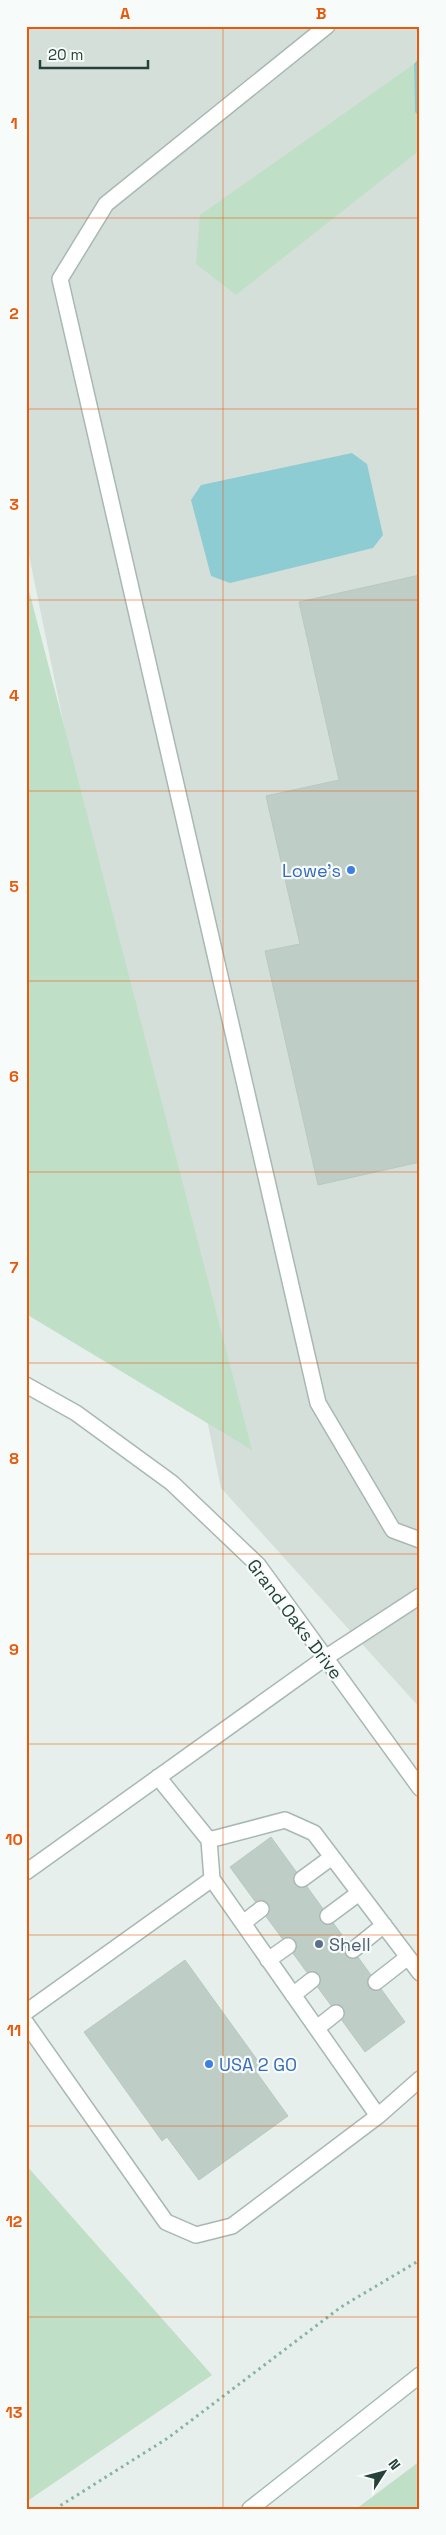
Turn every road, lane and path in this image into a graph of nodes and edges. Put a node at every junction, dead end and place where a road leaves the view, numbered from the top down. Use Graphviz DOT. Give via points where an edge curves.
graph roads {
  1 [pos="327,26"];
  2 [pos="26,1385"];
  3 [pos="420,1540"];
  4 [pos="420,1596"];
  5 [pos="325,1658"];
  6 [pos="158,1777"];
  7 [pos="420,1788"];
  8 [pos="209,1840"];
  9 [pos="332,1857"];
  10 [pos="26,1872"];
  11 [pos="212,1879"];
  12 [pos="302,1879"];
  13 [pos="359,1893"];
  14 [pos="261,1909"];
  15 [pos="328,1916"];
  16 [pos="243,1923"];
  17 [pos="384,1925"];
  18 [pos="288,1946"];
  19 [pos="353,1950"];
  20 [pos="408,1957"];
  21 [pos="268,1960"];
  22 [pos="420,1973"];
  23 [pos="312,1980"];
  24 [pos="376,1982"];
  25 [pos="293,1995"];
  26 [pos="26,2012"];
  27 [pos="336,2013"];
  28 [pos="26,2023"];
  29 [pos="317,2028"];
  30 [pos="420,2079"];
  31 [pos="378,2116"];
  32 [pos="420,2260"];
  33 [pos="420,2375"];
  34 [pos="56,2509"];
  35 [pos="250,2509"];
  1 -- 3 [label="street" via="106,204 60,279 318,1403 393,1530"];
  2 -- 5 [label="street, Grand Oaks Drive" via="76,1413 172,1483 258,1565"];
  4 -- 5 [label="street"];
  5 -- 6 [label="street"];
  5 -- 7 [label="street, Grand Oaks Drive"];
  6 -- 8 [label="street"];
  6 -- 10 [label="street"];
  8 -- 9 [label="street" via="285,1820 314,1833"];
  8 -- 11 [label="street"];
  9 -- 12 [label="street"];
  9 -- 13 [label="street"];
  11 -- 16 [label="street"];
  11 -- 26 [label="street"];
  13 -- 15 [label="street"];
  13 -- 17 [label="street"];
  14 -- 16 [label="street"];
  16 -- 21 [label="street"];
  17 -- 19 [label="street"];
  17 -- 20 [label="street"];
  18 -- 21 [label="street"];
  20 -- 22 [label="street"];
  20 -- 24 [label="street"];
  21 -- 25 [label="street"];
  23 -- 25 [label="street"];
  25 -- 29 [label="street"];
  27 -- 29 [label="street"];
  28 -- 31 [label="street" via="166,2222 196,2235 232,2226"];
  29 -- 31 [label="street"];
  30 -- 31 [label="street"];
  32 -- 34 [label="path" via="341,2307 168,2438"];
  33 -- 35 [label="street"];
}
